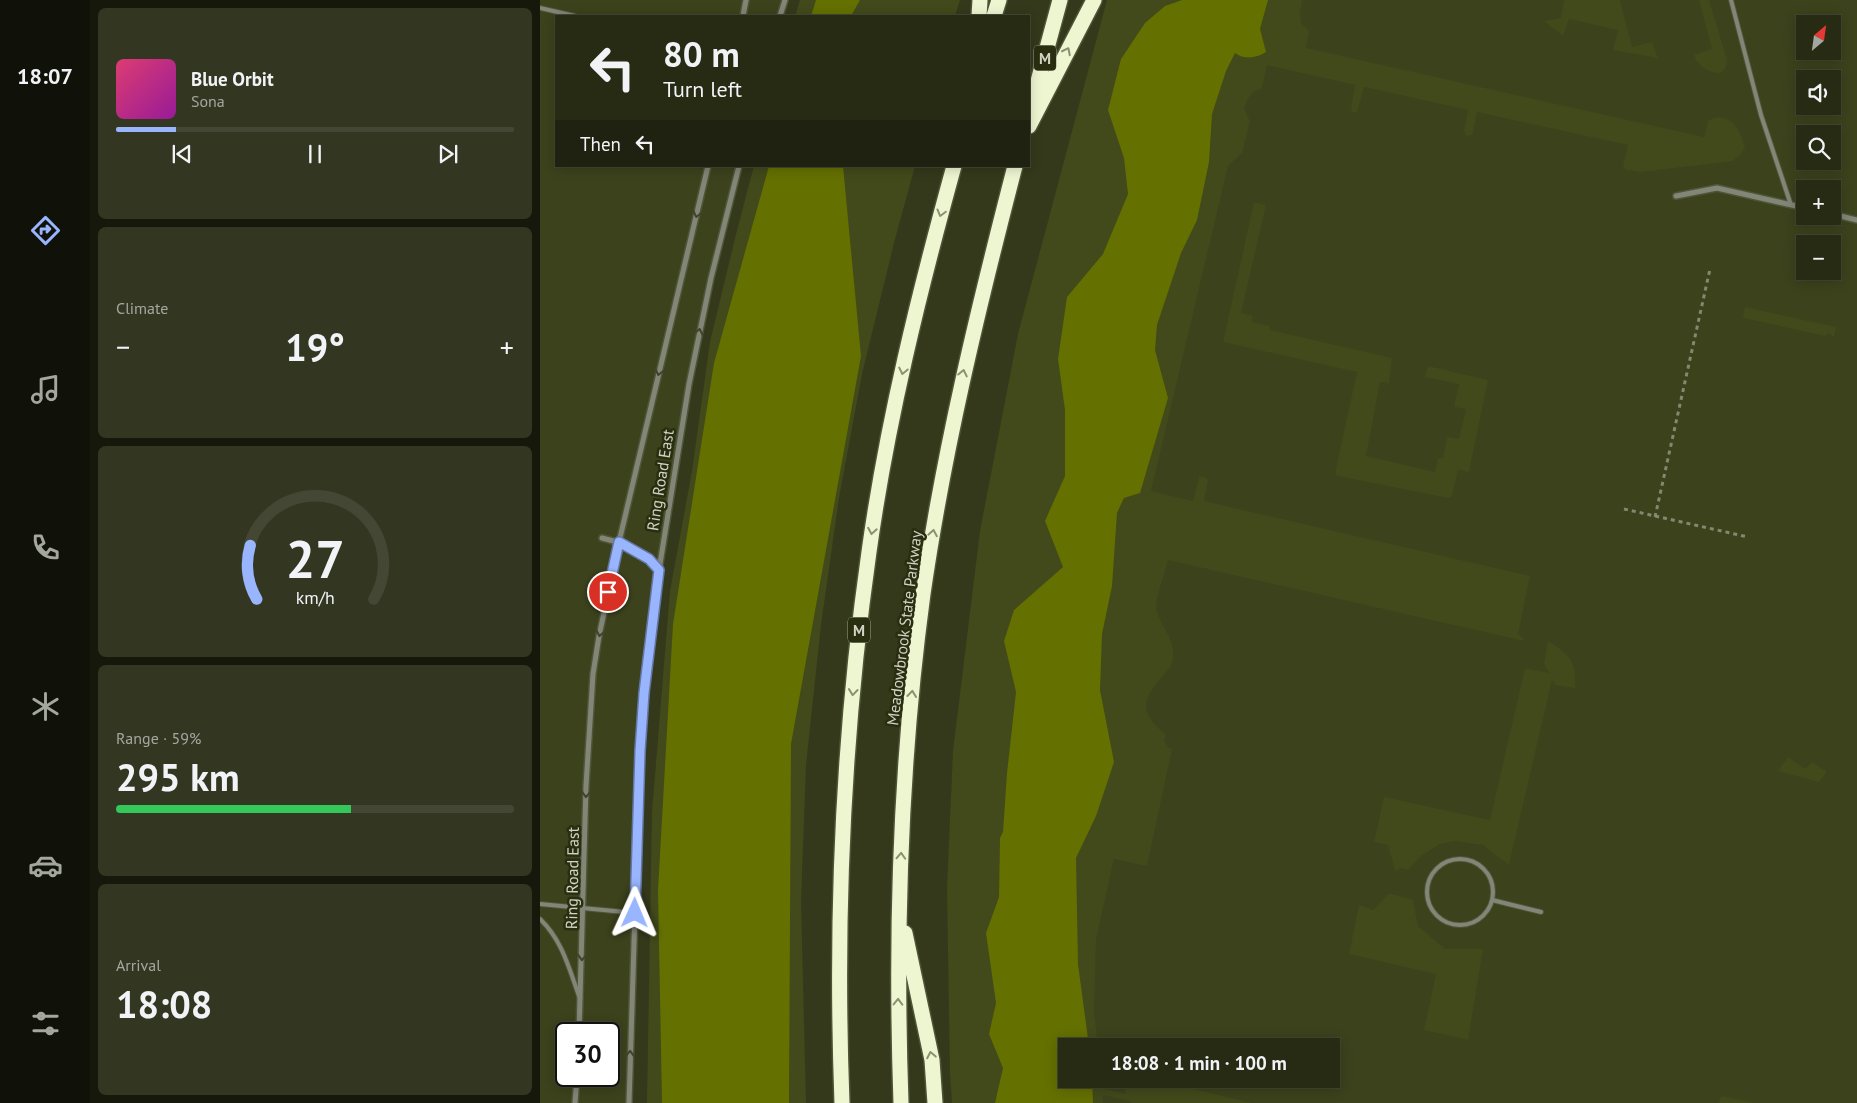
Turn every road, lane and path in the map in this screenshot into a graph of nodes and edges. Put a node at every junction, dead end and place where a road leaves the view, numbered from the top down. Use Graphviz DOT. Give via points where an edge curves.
graph roads {
  1 [pos="746,0"];
  2 [pos="785,0"];
  3 [pos="980,0"];
  4 [pos="999,0"];
  5 [pos="1060,0"];
  6 [pos="1094,0"];
  7 [pos="1731,0"];
  8 [pos="540,8"];
  9 [pos="571,15"];
  10 [pos="743,15"];
  11 [pos="780,15"];
  12 [pos="979,15"];
  13 [pos="994,15"];
  14 [pos="1030,112"];
  15 [pos="1030,124"];
  16 [pos="708,167"];
  17 [pos="739,167"];
  18 [pos="954,167"];
  19 [pos="1015,167"];
  20 [pos="1676,196"];
  21 [pos="1791,205"];
  22 [pos="1796,206"];
  23 [pos="1841,216"];
  24 [pos="1857,220"];
  25 [pos="1710,269"];
  26 [pos="1624,509"];
  27 [pos="1654,516"];
  28 [pos="1748,537"];
  29 [pos="602,538"];
  30 [pos="619,542"];
  31 [pos="659,570"];
  32 [pos="1492,900"];
  33 [pos="540,904"];
  34 [pos="899,905"];
  35 [pos="584,908"];
  36 [pos="1541,912"];
  37 [pos="635,913"];
  38 [pos="540,919"];
  39 [pos="580,999"];
  40 [pos="579,1022"];
  41 [pos="576,1087"];
  42 [pos="575,1103"];
  43 [pos="629,1103"];
  44 [pos="842,1103"];
  45 [pos="901,1103"];
  46 [pos="935,1103"];
  1 -- 10 [label="street"];
  2 -- 11 [label="street"];
  3 -- 12 [label="highway"];
  4 -- 13 [label="highway"];
  5 -- 14 [label="highway, M"];
  15 -- 6 [label="highway, one-way"];
  7 -- 21 [label="lane" via="1761,115"];
  8 -- 9 [label="lane"];
  16 -- 30 [label="street, Ring Road East, one-way"];
  31 -- 17 [label="street, Ring Road East, one-way" via="690,375"];
  18 -- 44 [label="highway, M, one-way" via="897,396 862,603 843,811 838,965"];
  34 -- 19 [label="highway, Meadowbrook State Parkway, one-way" via="912,699 931,542 972,336"];
  20 -- 21 [label="street" via="1717,188"];
  21 -- 22 [label="street"];
  23 -- 24 [label="street"];
  25 -- 27 [label="path"];
  26 -- 27 [label="path"];
  27 -- 28 [label="path"];
  29 -- 30 [label="street"];
  30 -- 31 [label="street" via="649,559"];
  30 -- 35 [label="street, Ring Road East, one-way" via="593,674 586,786"];
  31 -- 37 [label="street, Ring Road East" via="644,693"];
  32 -- 32 [label="lane" via="1493,889 1484,868 1462,858 1440,864 1427,883 1428,904 1442,920 1451,924 1462,925 1481,918"];
  32 -- 36 [label="lane"];
  33 -- 35 [label="lane"];
  45 -- 34 [label="highway, Meadowbrook State Parkway, one-way"];
  46 -- 34 [label="highway, one-way" via="932,1060"];
  35 -- 37 [label="lane"];
  35 -- 39 [label="street, Ring Road East, one-way"];
  43 -- 37 [label="street, Ring Road East, one-way"];
  38 -- 39 [label="lane" via="562,947"];
  39 -- 40 [label="street, Ring Road East"];
  41 -- 42 [label="street"];
}
